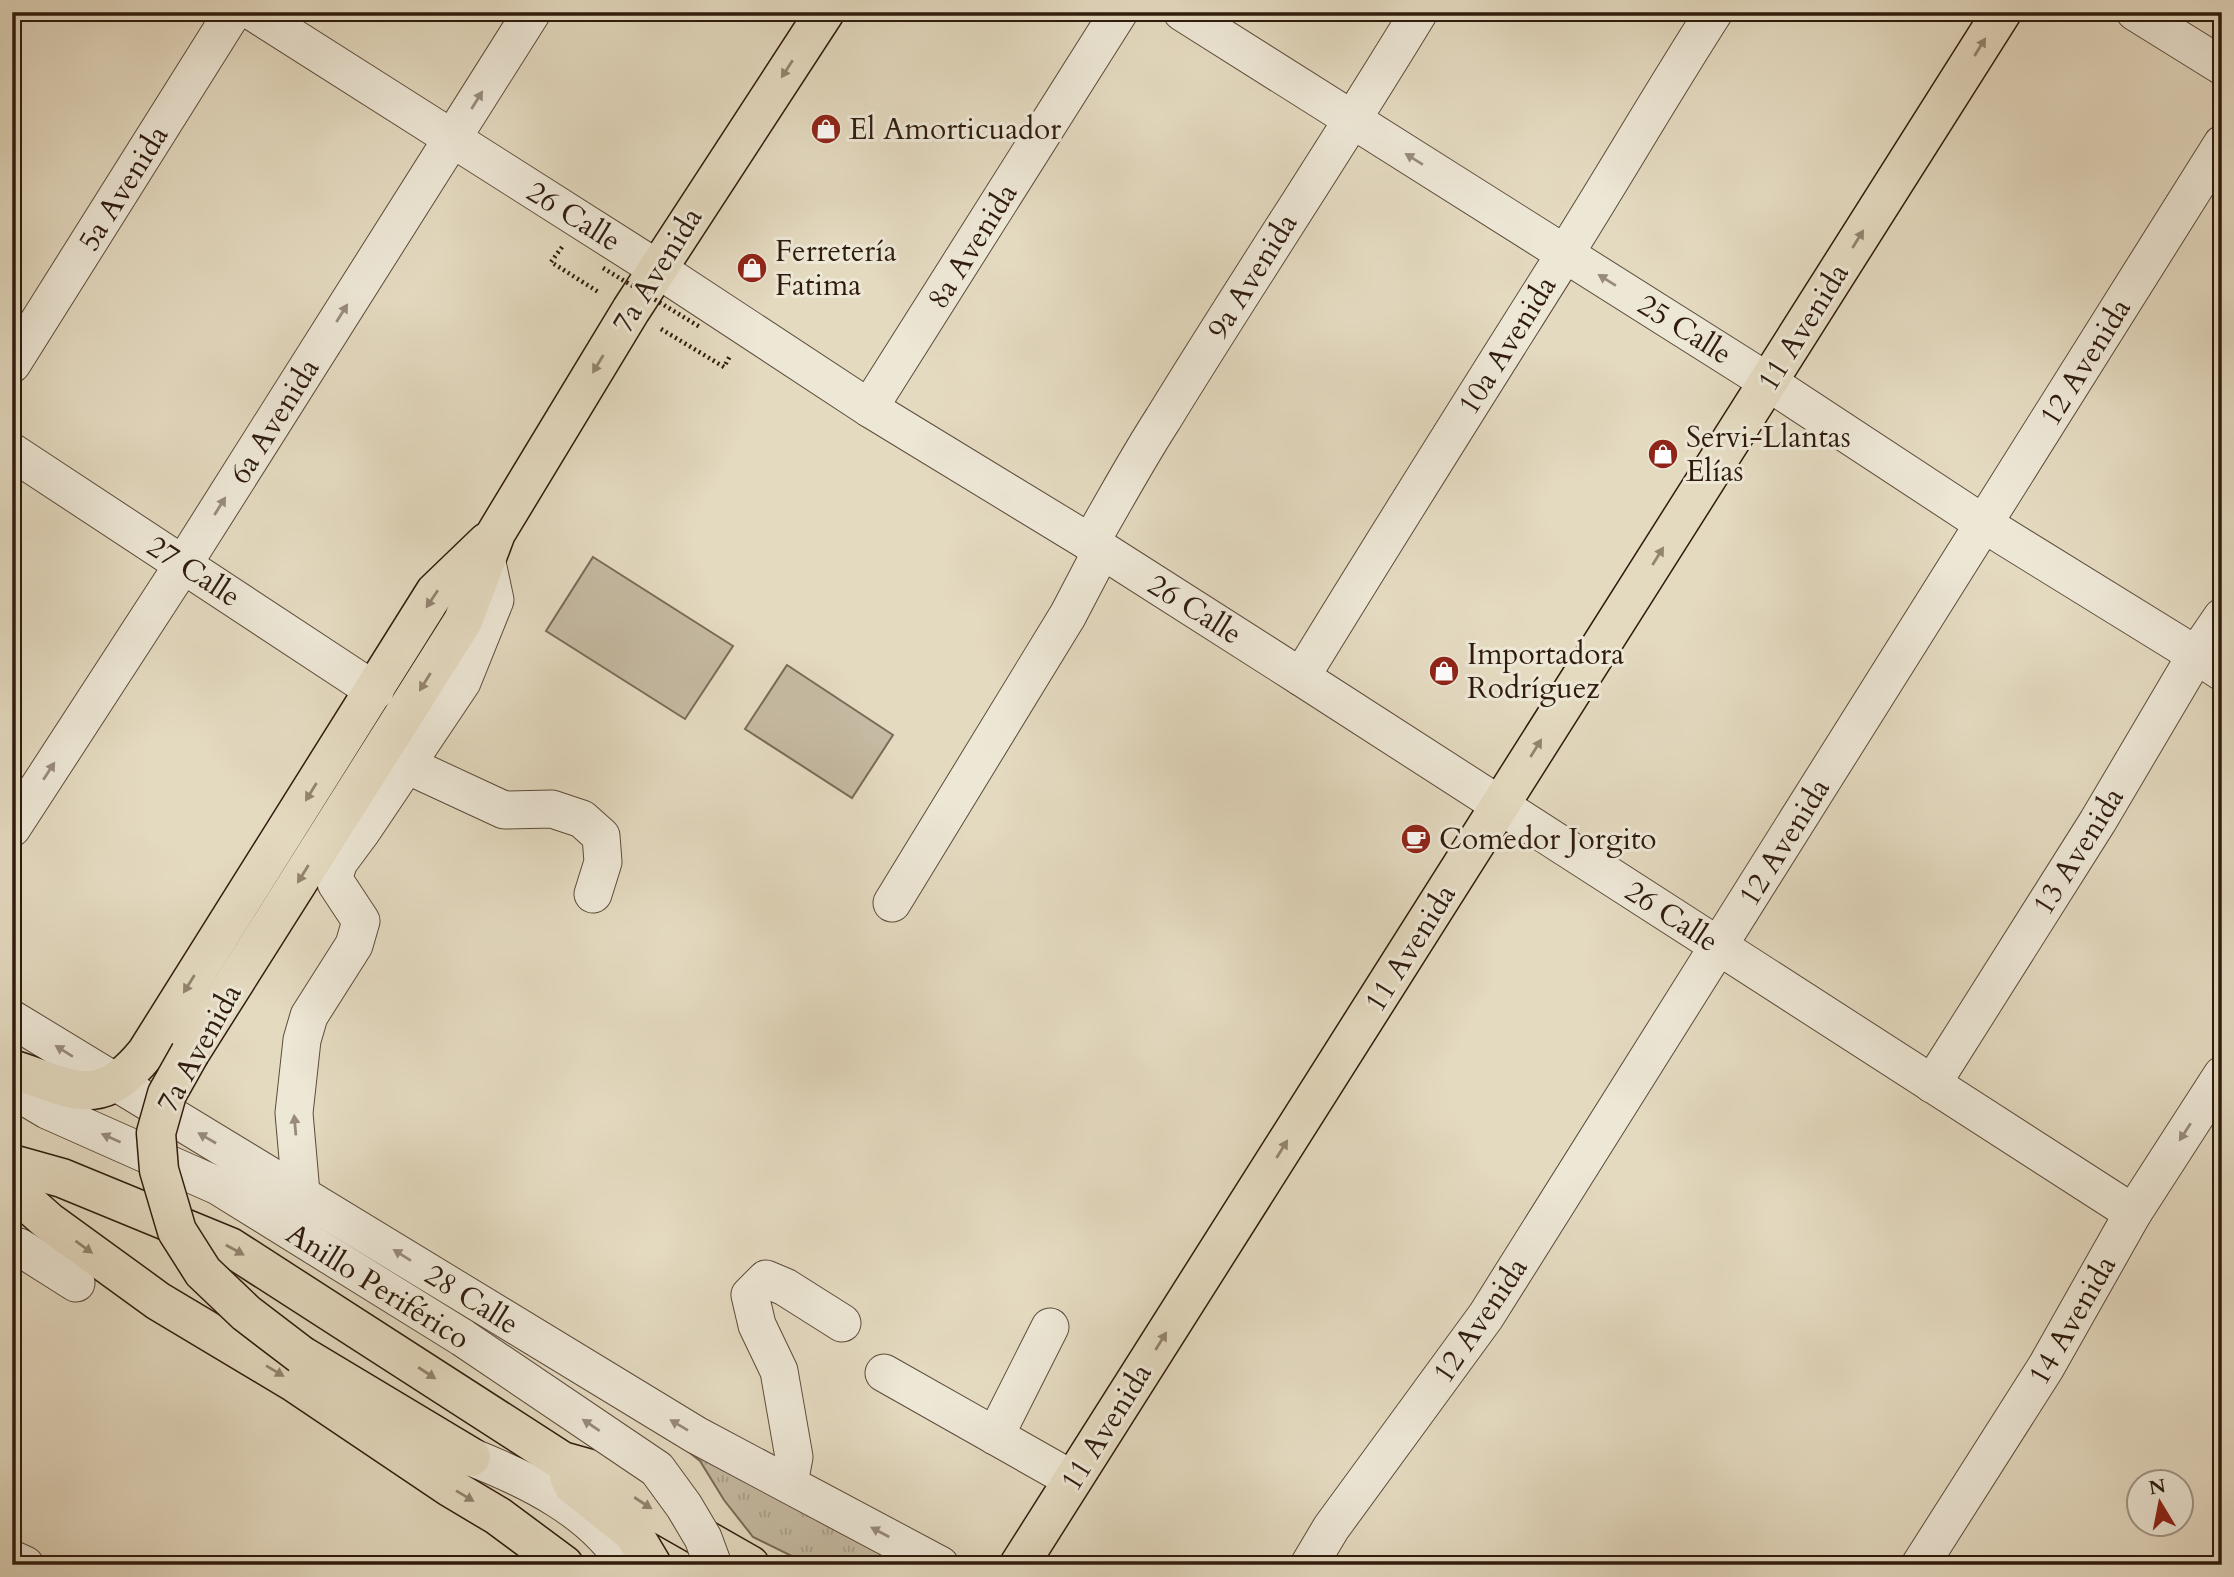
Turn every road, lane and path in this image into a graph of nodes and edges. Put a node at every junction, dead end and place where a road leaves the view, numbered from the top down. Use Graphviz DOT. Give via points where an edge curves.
graph roads {
  1 [pos="233,12"];
  2 [pos="253,12"];
  3 [pos="532,12"];
  4 [pos="825,12"];
  5 [pos="1119,12"];
  6 [pos="1182,12"];
  7 [pos="1419,12"];
  8 [pos="1713,12"];
  9 [pos="2002,12"];
  10 [pos="2135,12"];
  11 [pos="2222,66"];
  12 [pos="1354,120"];
  13 [pos="452,139"];
  14 [pos="2222,144"];
  15 [pos="574,250"];
  16 [pos="1565,254"];
  17 [pos="593,262"];
  18 [pos="656,268"];
  19 [pos="617,302"];
  20 [pos="700,327"];
  21 [pos="12,364"];
  22 [pos="724,367"];
  23 [pos="1768,382"];
  24 [pos="869,408"];
  25 [pos="12,452"];
  26 [pos="1983,524"];
  27 [pos="491,546"];
  28 [pos="1096,547"];
  29 [pos="184,563"];
  30 [pos="2222,617"];
  31 [pos="2209,663"];
  32 [pos="1301,677"];
  33 [pos="375,691"];
  34 [pos="408,762"];
  35 [pos="1500,806"];
  36 [pos="12,828"];
  37 [pos="593,894"];
  38 [pos="892,903"];
  39 [pos="1718,946"];
  40 [pos="12,1019"];
  41 [pos="12,1069"];
  42 [pos="2222,1075"];
  43 [pos="115,1083"];
  44 [pos="1932,1084"];
  45 [pos="12,1089"];
  46 [pos="12,1164"];
  47 [pos="301,1193"];
  48 [pos="25,1200"];
  49 [pos="2133,1213"];
  50 [pos="16,1245"];
  51 [pos="76,1283"];
  52 [pos="842,1323"];
  53 [pos="1050,1327"];
  54 [pos="884,1373"];
  55 [pos="995,1436"];
  56 [pos="471,1457"];
  57 [pos="562,1461"];
  58 [pos="1073,1480"];
  59 [pos="789,1484"];
  60 [pos="12,1559"];
  61 [pos="25,1565"];
  62 [pos="564,1565"];
  63 [pos="601,1565"];
  64 [pos="626,1565"];
  65 [pos="652,1565"];
  66 [pos="713,1565"];
  67 [pos="750,1565"];
  68 [pos="940,1565"];
  69 [pos="1019,1565"];
  70 [pos="1308,1565"];
  71 [pos="1920,1565"];
  1 -- 21 [label="street, 5a Avenida"];
  2 -- 13 [label="street, 26 Calle"];
  13 -- 3 [label="street, 6a Avenida, one-way"];
  4 -- 18 [label="main road, 7a Avenida, one-way"];
  5 -- 24 [label="street, 8a Avenida"];
  6 -- 12 [label="street, 25 Calle"];
  7 -- 12 [label="street, 9a Avenida"];
  8 -- 16 [label="street, 10a Avenida"];
  23 -- 9 [label="main road, 11 Avenida, one-way"];
  10 -- 11 [label="street"];
  16 -- 12 [label="street, 25 Calle, one-way"];
  12 -- 28 [label="street, 9a Avenida" via="1168,410"];
  13 -- 18 [label="street, 26 Calle"];
  29 -- 13 [label="street, 6a Avenida, one-way"];
  14 -- 26 [label="street, 12 Avenida"];
  15 -- 19 [label="path" via="564,244 551,262"];
  23 -- 16 [label="street, 25 Calle, one-way"];
  16 -- 32 [label="street, 10a Avenida"];
  17 -- 20 [label="path, bridge"];
  18 -- 19 [label="main road, 7a Avenida"];
  18 -- 24 [label="street, 26 Calle"];
  19 -- 22 [label="path"];
  19 -- 27 [label="main road, 7a Avenida, one-way"];
  23 -- 26 [label="street, 25 Calle"];
  35 -- 23 [label="main road, 11 Avenida, one-way"];
  24 -- 28 [label="street, 26 Calle"];
  25 -- 29 [label="street, 27 Calle"];
  26 -- 31 [label="street, 25 Calle"];
  26 -- 39 [label="street, 12 Avenida"];
  27 -- 33 [label="main road, 7a Avenida, one-way" via="435,592"];
  27 -- 34 [label="street" via="495,600 486,626 462,682"];
  27 -- 56 [label="main road, 7a Avenida, one-way, bridge" via="463,621 190,1053 167,1094 156,1133 159,1170 177,1231 203,1272 301,1355"];
  28 -- 32 [label="street, 26 Calle"];
  28 -- 38 [label="street, 9a Avenida" via="1068,615"];
  29 -- 33 [label="street, 27 Calle"];
  36 -- 29 [label="street, 6a Avenida, one-way"];
  30 -- 31 [label="street, 13 Avenida"];
  31 -- 44 [label="street, 13 Avenida" via="2098,821"];
  32 -- 35 [label="street, 26 Calle"];
  33 -- 43 [label="main road, 7a Avenida, one-way" via="146,1053"];
  34 -- 37 [label="street" via="504,810 552,809 582,819 601,836 603,862"];
  47 -- 34 [label="street, one-way" via="294,1113 302,1040 310,1016 354,945 362,921 336,883 335,873"];
  35 -- 39 [label="street, 26 Calle"];
  58 -- 35 [label="main road, 11 Avenida, one-way"];
  39 -- 44 [label="street, 26 Calle"];
  39 -- 70 [label="street, 12 Avenida" via="1486,1316"];
  43 -- 40 [label="street, 28 Calle, one-way"];
  41 -- 43 [label="main road, 7a Avenida" via="72,1089 93,1091"];
  42 -- 49 [label="street, 14 Avenida, one-way"];
  47 -- 43 [label="street, 28 Calle, one-way"];
  44 -- 49 [label="street, 26 Calle"];
  66 -- 45 [label="street, Anillo Periférico, one-way, bridge" via="703,1538 657,1469 463,1338 218,1186 47,1110"];
  46 -- 57 [label="main road, Anillo Periférico, one-way" via="62,1178 230,1247"];
  59 -- 47 [label="street, 28 Calle, one-way" via="696,1435"];
  48 -- 50 [label="street"];
  48 -- 62 [label="main road, one-way" via="158,1301 295,1383 498,1516"];
  49 -- 71 [label="street, 14 Avenida" via="2046,1367"];
  50 -- 51 [label="street"];
  52 -- 59 [label="street" via="766,1279 750,1295 757,1325 779,1371 794,1457"];
  53 -- 55 [label="street"];
  54 -- 55 [label="street"];
  55 -- 58 [label="street"];
  56 -- 63 [label="street"];
  56 -- 64 [label="street, 7a Avenida" via="515,1474 584,1518 607,1538"];
  57 -- 65 [label="main road" via="573,1485 633,1534"];
  57 -- 67 [label="main road, Anillo Periférico, one-way" via="594,1470"];
  58 -- 69 [label="main road, 11 Avenida"];
  68 -- 59 [label="street, 28 Calle, one-way"];
  60 -- 61 [label="street"];
}
